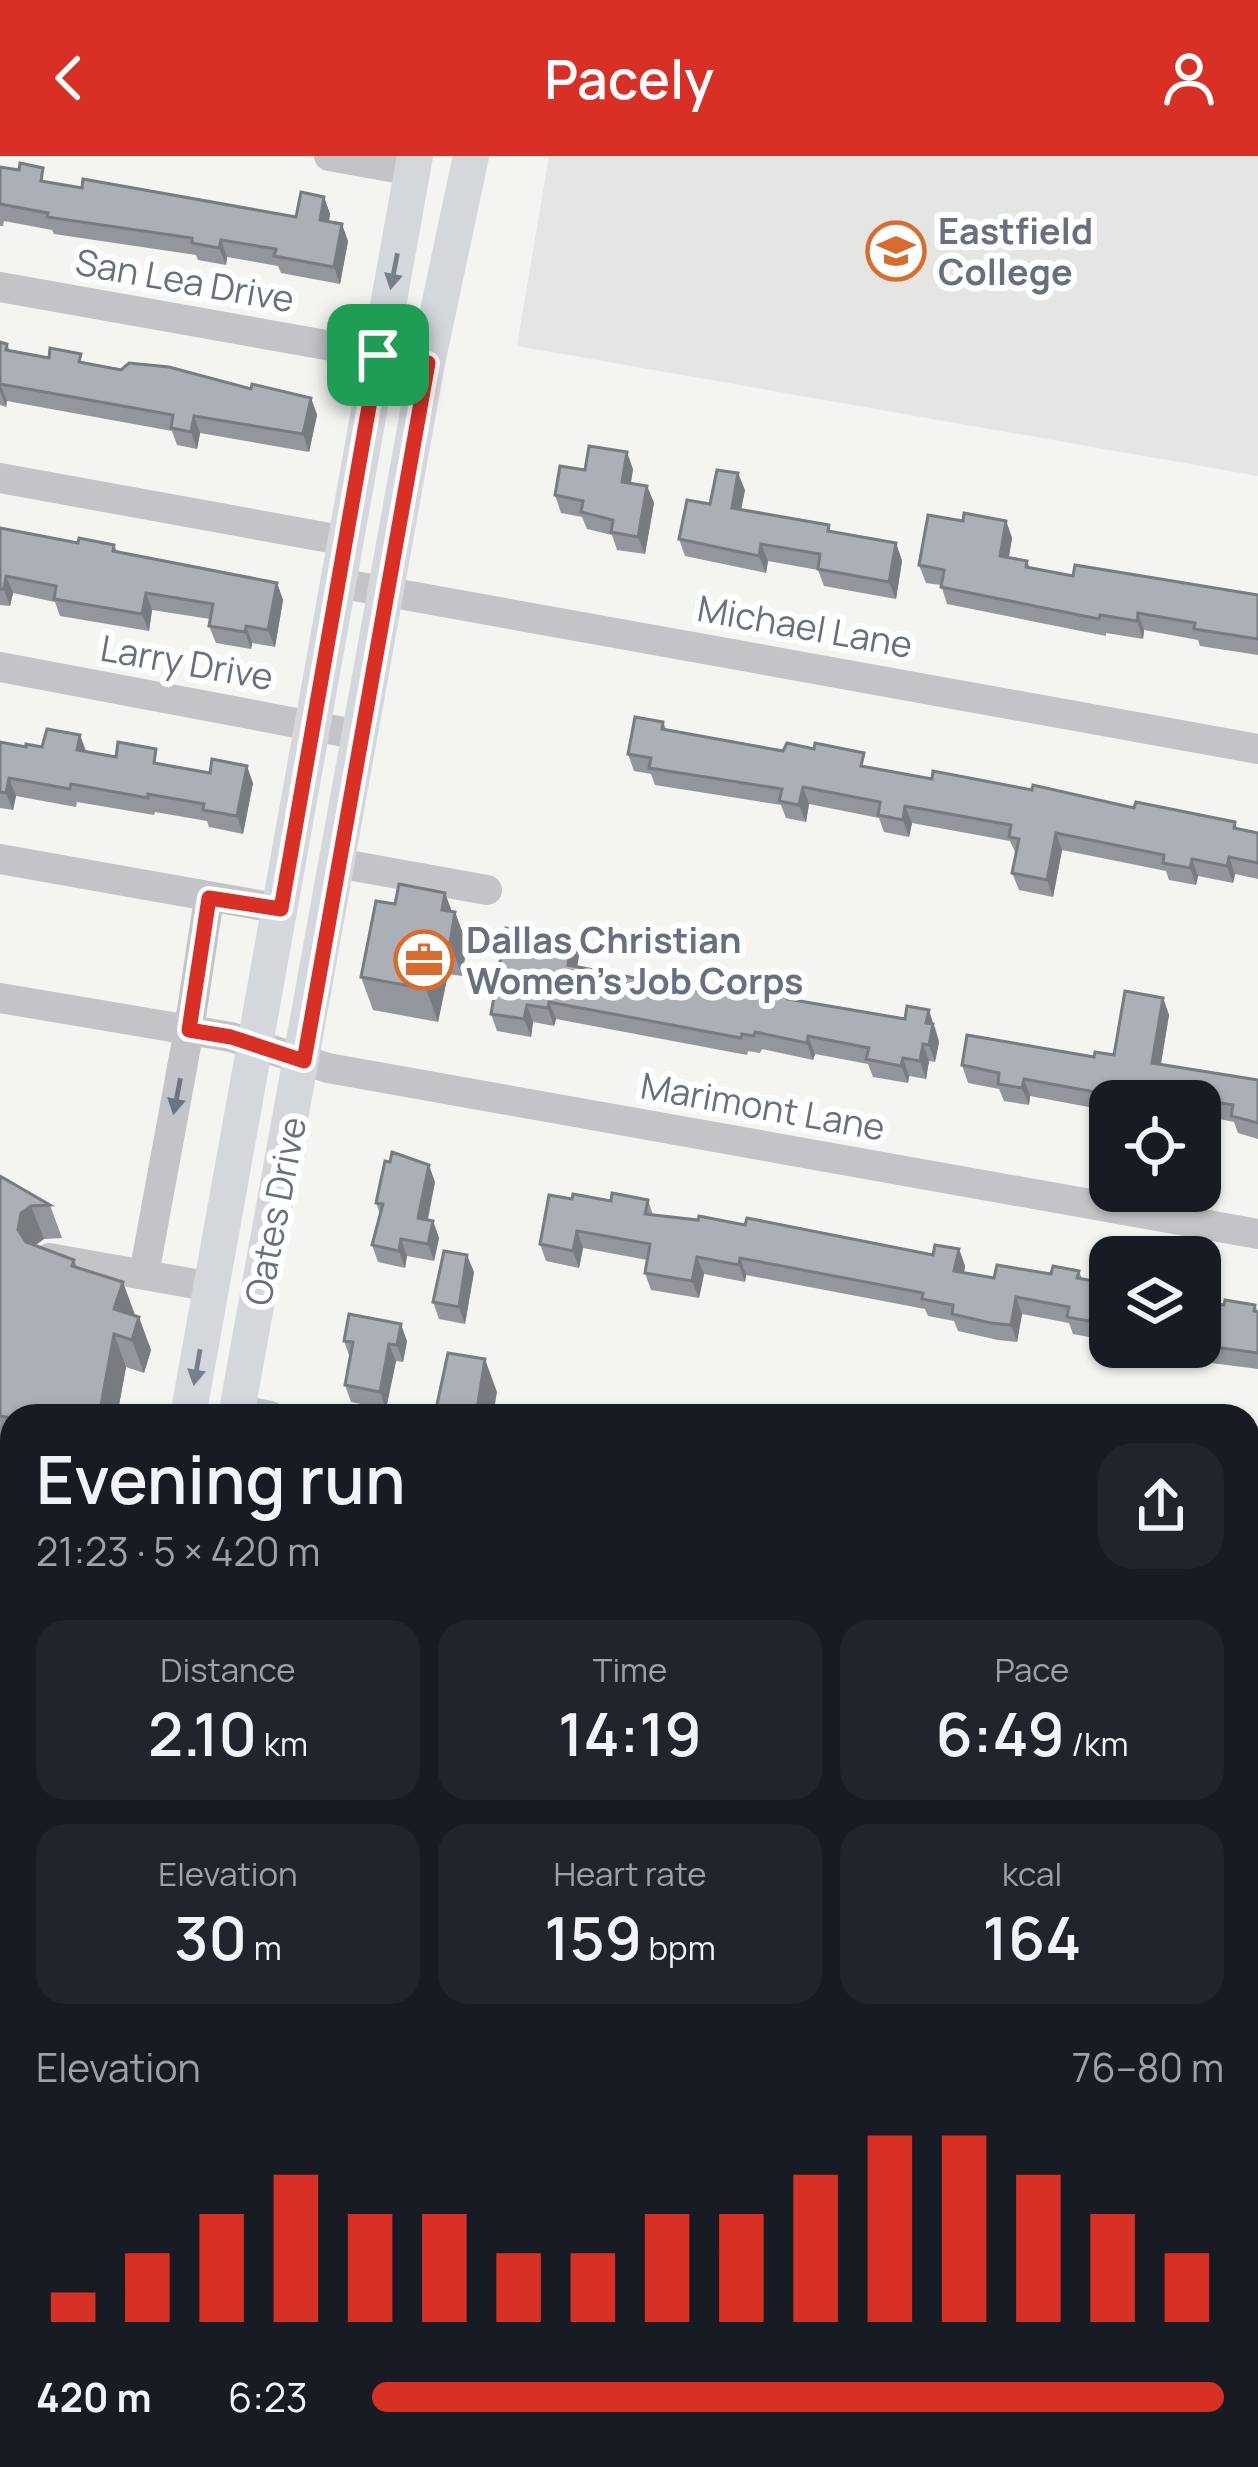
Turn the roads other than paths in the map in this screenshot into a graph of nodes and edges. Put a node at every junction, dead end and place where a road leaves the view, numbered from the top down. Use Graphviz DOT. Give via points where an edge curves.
graph roads {
  1 [pos="328,156"];
  2 [pos="471,156"];
  3 [pos="414,164"];
  4 [pos="0,287"];
  5 [pos="378,355"];
  6 [pos="428,363"];
  7 [pos="0,478"];
  8 [pos="346,541"];
  9 [pos="338,583"];
  10 [pos="386,592"];
  11 [pos="0,667"];
  12 [pos="314,725"];
  13 [pos="360,735"];
  14 [pos="1258,749"];
  15 [pos="0,859"];
  16 [pos="337,863"];
  17 [pos="487,890"];
  18 [pos="209,898"];
  19 [pos="281,909"];
  20 [pos="0,998"];
  21 [pos="189,1030"];
  22 [pos="256,1046"];
  23 [pos="304,1061"];
  24 [pos="1258,1234"];
  25 [pos="49,1258"];
  26 [pos="144,1274"];
  27 [pos="212,1286"];
  28 [pos="190,1404"];
  29 [pos="250,1404"];
  1 -- 3 [label="street"];
  2 -- 6 [label="main road, Oates Drive"];
  3 -- 5 [label="main road, Oates Drive, one-way"];
  4 -- 5 [label="street, San Lea Drive"];
  5 -- 6 [label="street, San Lea Drive"];
  5 -- 8 [label="main road, Oates Drive"];
  6 -- 10 [label="main road, Oates Drive"];
  7 -- 8 [label="street"];
  8 -- 9 [label="main road, Oates Drive"];
  9 -- 10 [label="street, Michael Lane"];
  9 -- 12 [label="main road, Oates Drive"];
  10 -- 13 [label="main road, Oates Drive"];
  10 -- 14 [label="street, Michael Lane"];
  11 -- 12 [label="street, Larry Drive"];
  12 -- 13 [label="street, Larry Drive"];
  12 -- 19 [label="main road, Oates Drive"];
  13 -- 16 [label="main road, Oates Drive"];
  15 -- 18 [label="street"];
  16 -- 17 [label="street"];
  16 -- 23 [label="main road, Oates Drive"];
  18 -- 19 [label="street"];
  18 -- 21 [label="street"];
  19 -- 22 [label="main road, Oates Drive"];
  20 -- 21 [label="street, Marimont Lane"];
  21 -- 22 [label="street, Marimont Lane"];
  21 -- 26 [label="street, one-way"];
  22 -- 23 [label="street, Marimont Lane"];
  22 -- 27 [label="main road, Oates Drive"];
  23 -- 24 [label="street, Marimont Lane"];
  23 -- 29 [label="main road, Oates Drive"];
  25 -- 26 [label="street"];
  26 -- 27 [label="street"];
  27 -- 28 [label="main road, Oates Drive, one-way"];
}
